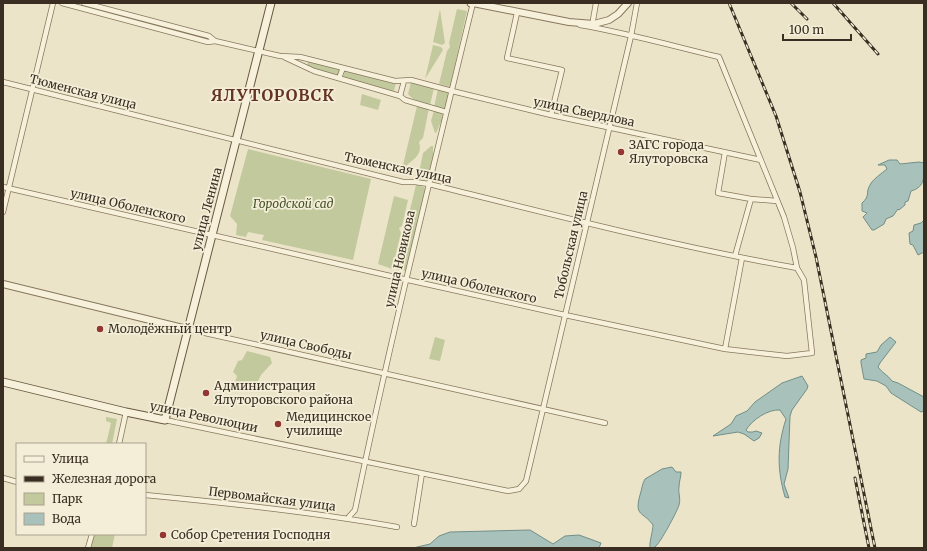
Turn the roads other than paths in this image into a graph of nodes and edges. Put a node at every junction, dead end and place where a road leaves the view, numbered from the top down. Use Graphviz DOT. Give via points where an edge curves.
graph roads {
  1 [pos="53,3"];
  2 [pos="62,3"];
  3 [pos="84,3"];
  4 [pos="271,3"];
  5 [pos="472,3"];
  6 [pos="596,3"];
  7 [pos="628,3"];
  8 [pos="637,3"];
  9 [pos="115,11"];
  10 [pos="517,13"];
  11 [pos="114,17"];
  12 [pos="142,18"];
  13 [pos="556,20"];
  14 [pos="593,20"];
  15 [pos="140,24"];
  16 [pos="179,28"];
  17 [pos="178,34"];
  18 [pos="631,36"];
  19 [pos="215,40"];
  20 [pos="258,51"];
  21 [pos="280,56"];
  22 [pos="343,68"];
  23 [pos="339,78"];
  24 [pos="404,81"];
  25 [pos="3,82"];
  26 [pos="33,89"];
  27 [pos="452,91"];
  28 [pos="400,96"];
  29 [pos="446,112"];
  30 [pos="551,115"];
  31 [pos="610,128"];
  32 [pos="237,140"];
  33 [pos="725,152"];
  34 [pos="761,160"];
  35 [pos="429,184"];
  36 [pos="3,187"];
  37 [pos="9,189"];
  38 [pos="751,199"];
  39 [pos="777,201"];
  40 [pos="3,212"];
  41 [pos="586,222"];
  42 [pos="212,236"];
  43 [pos="735,256"];
  44 [pos="742,258"];
  45 [pos="798,268"];
  46 [pos="407,280"];
  47 [pos="3,284"];
  48 [pos="565,315"];
  49 [pos="188,329"];
  50 [pos="724,349"];
  51 [pos="385,374"];
  52 [pos="3,382"];
  53 [pos="543,409"];
  54 [pos="126,412"];
  55 [pos="165,420"];
  56 [pos="606,423"];
  57 [pos="119,443"];
  58 [pos="365,461"];
  59 [pos="422,473"];
  60 [pos="3,478"];
  61 [pos="16,482"];
  62 [pos="519,488"];
  63 [pos="146,496"];
  64 [pos="348,518"];
  65 [pos="414,524"];
  66 [pos="397,527"];
  67 [pos="92,535"];
  68 [pos="88,548"];
  1 -- 26 [label="street"];
  2 -- 11 [label="street, улица Свердлова"];
  3 -- 9 [label="street, улица Свердлова"];
  4 -- 20 [label="main road, улица Ленина"];
  5 -- 10 [label="street"];
  5 -- 27 [label="street, улица Новикова"];
  6 -- 14 [label="street"];
  7 -- 13 [label="street" via="618,14 601,23"];
  8 -- 18 [label="street, Тобольская улица"];
  9 -- 11 [label="street"];
  9 -- 12 [label="street, улица Свердлова"];
  10 -- 13 [label="street"];
  10 -- 30 [label="street" via="506,58 562,70"];
  11 -- 15 [label="street, улица Свердлова"];
  12 -- 15 [label="street"];
  12 -- 16 [label="street, улица Свердлова"];
  13 -- 18 [label="street"];
  15 -- 17 [label="street, улица Свердлова"];
  16 -- 17 [label="street"];
  16 -- 19 [label="street, улица Свердлова"];
  17 -- 19 [label="street, улица Свердлова" via="208,42"];
  18 -- 31 [label="street, Тобольская улица"];
  18 -- 34 [label="street" via="719,56"];
  19 -- 20 [label="street, улица Свердлова"];
  20 -- 21 [label="street, улица Свердлова"];
  20 -- 32 [label="main road, улица Ленина"];
  21 -- 22 [label="street, улица Свердлова" via="300,57"];
  21 -- 23 [label="street, улица Свердлова" via="314,71"];
  22 -- 23 [label="street"];
  22 -- 24 [label="street, улица Свердлова"];
  23 -- 28 [label="street, улица Свердлова"];
  24 -- 27 [label="street, улица Свердлова" via="411,80"];
  24 -- 28 [label="street"];
  25 -- 26 [label="street, Тюменская улица"];
  26 -- 32 [label="street, Тюменская улица"];
  26 -- 37 [label="street"];
  27 -- 29 [label="street, улица Новикова"];
  27 -- 30 [label="street, улица Свердлова"];
  28 -- 29 [label="street, улица Свердлова" via="405,100"];
  29 -- 35 [label="street, улица Новикова"];
  30 -- 31 [label="street, улица Свердлова"];
  31 -- 33 [label="street, улица Свердлова"];
  31 -- 41 [label="street, Тобольская улица"];
  32 -- 35 [label="street, Тюменская улица" via="403,182"];
  32 -- 42 [label="main road, улица Ленина"];
  33 -- 34 [label="street, улица Свердлова"];
  33 -- 38 [label="street" via="718,193"];
  34 -- 39 [label="street"];
  35 -- 41 [label="street, Тюменская улица"];
  35 -- 46 [label="street, улица Новикова"];
  36 -- 37 [label="street, улица Оболенского"];
  37 -- 40 [label="street"];
  37 -- 42 [label="street, улица Оболенского"];
  38 -- 39 [label="street"];
  38 -- 43 [label="street"];
  39 -- 45 [label="street" via="786,223"];
  41 -- 43 [label="street, Тюменская улица"];
  41 -- 48 [label="street, Тобольская улица"];
  42 -- 46 [label="street, улица Оболенского"];
  42 -- 49 [label="main road, улица Ленина"];
  43 -- 44 [label="street, Тюменская улица"];
  44 -- 45 [label="street, Тюменская улица"];
  44 -- 50 [label="street"];
  45 -- 50 [label="street, улица Оболенского" via="804,280 812,353 787,356"];
  46 -- 48 [label="street, улица Оболенского"];
  46 -- 51 [label="street, улица Новикова"];
  47 -- 49 [label="street, улица Свободы"];
  48 -- 50 [label="street, улица Оболенского"];
  48 -- 53 [label="street, Тобольская улица"];
  49 -- 51 [label="street, улица Свободы"];
  49 -- 55 [label="main road, улица Ленина"];
  51 -- 53 [label="street, улица Свободы"];
  51 -- 58 [label="street, улица Новикова"];
  52 -- 54 [label="main road, улица Революции"];
  53 -- 56 [label="street, улица Свободы"];
  53 -- 62 [label="street, Тобольская улица" via="526,481"];
  54 -- 55 [label="main road, улица Революции"];
  54 -- 57 [label="street"];
  55 -- 58 [label="street, улица Революции"];
  58 -- 59 [label="street, улица Революции"];
  58 -- 64 [label="street, улица Новикова" via="355,510"];
  59 -- 62 [label="street, улица Революции" via="508,491"];
  59 -- 65 [label="street"];
  60 -- 61 [label="street"];
  63 -- 64 [label="street, Первомайская улица"];
  64 -- 66 [label="street, Первомайская улица"];
  67 -- 68 [label="street"];
}
